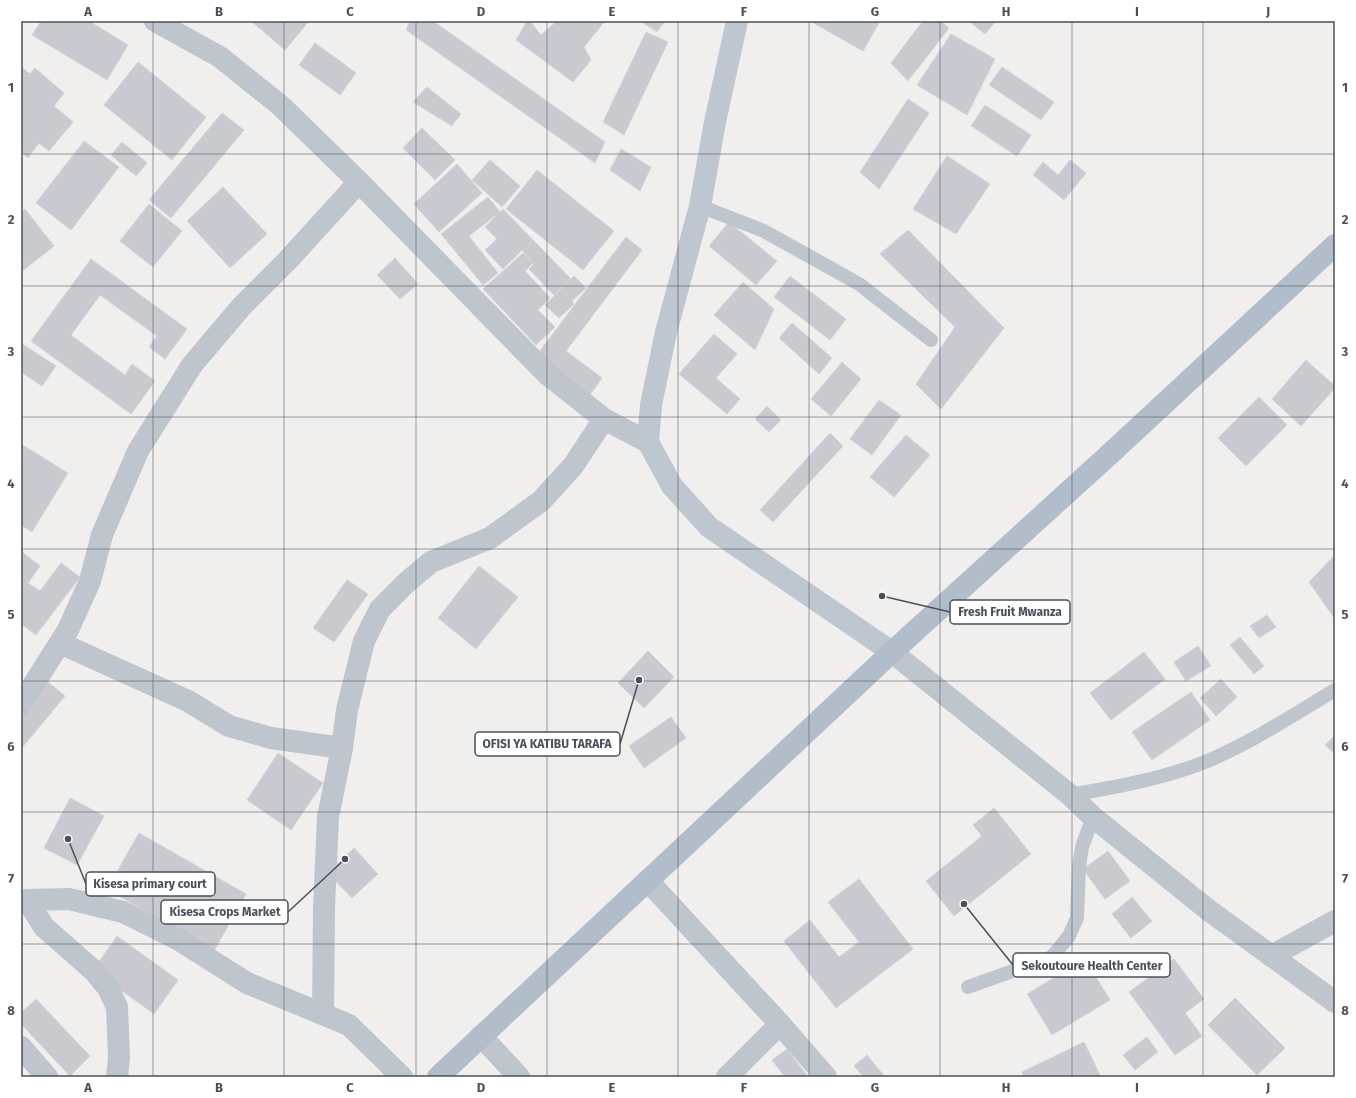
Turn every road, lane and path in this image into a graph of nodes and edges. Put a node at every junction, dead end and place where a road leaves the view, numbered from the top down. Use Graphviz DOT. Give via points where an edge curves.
graph roads {
  1 [pos="155,21"];
  2 [pos="736,21"];
  3 [pos="359,182"];
  4 [pos="700,206"];
  5 [pos="1335,245"];
  6 [pos="931,340"];
  7 [pos="604,419"];
  8 [pos="648,442"];
  9 [pos="60,643"];
  10 [pos="892,652"];
  11 [pos="1335,690"];
  12 [pos="21,704"];
  13 [pos="342,748"];
  14 [pos="1070,795"];
  15 [pos="1093,817"];
  16 [pos="648,881"];
  17 [pos="24,901"];
  18 [pos="1335,921"];
  19 [pos="1271,956"];
  20 [pos="968,987"];
  21 [pos="1335,1002"];
  22 [pos="323,1014"];
  23 [pos="780,1024"];
  24 [pos="481,1036"];
  25 [pos="21,1047"];
  26 [pos="47,1077"];
  27 [pos="117,1077"];
  28 [pos="402,1077"];
  29 [pos="438,1077"];
  30 [pos="520,1077"];
  31 [pos="727,1077"];
  32 [pos="826,1077"];
  1 -- 3 [label="street" via="220,57 281,106"];
  2 -- 4 [label="street"];
  3 -- 7 [label="street" via="548,374"];
  3 -- 9 [label="street" via="242,306 192,365 138,451 102,535 90,581"];
  4 -- 6 [label="lane" via="764,231 859,284"];
  4 -- 8 [label="street" via="666,332 651,405"];
  5 -- 10 [label="main road" via="1112,453"];
  7 -- 8 [label="street"];
  7 -- 13 [label="street" via="573,466 541,501 490,538 431,562 380,610 364,641 347,710"];
  8 -- 10 [label="street" via="672,486 709,527"];
  9 -- 12 [label="street"];
  9 -- 13 [label="street" via="188,701 229,726 271,738"];
  10 -- 14 [label="street"];
  10 -- 16 [label="main road"];
  11 -- 14 [label="lane" via="1249,741 1205,762 1151,779"];
  13 -- 22 [label="street" via="328,817"];
  14 -- 15 [label="street"];
  15 -- 19 [label="street" via="1207,909"];
  15 -- 20 [label="lane" via="1082,847 1077,918 1069,936 1052,957"];
  16 -- 23 [label="street"];
  16 -- 24 [label="main road"];
  17 -- 22 [label="street" via="68,899 123,912 179,940 247,983"];
  17 -- 27 [label="street" via="44,927 94,971 108,988 117,1007"];
  18 -- 19 [label="street"];
  19 -- 21 [label="street"];
  22 -- 28 [label="street" via="349,1025"];
  23 -- 31 [label="street"];
  23 -- 32 [label="street"];
  24 -- 29 [label="main road"];
  24 -- 30 [label="street"];
  25 -- 26 [label="street"];
}
